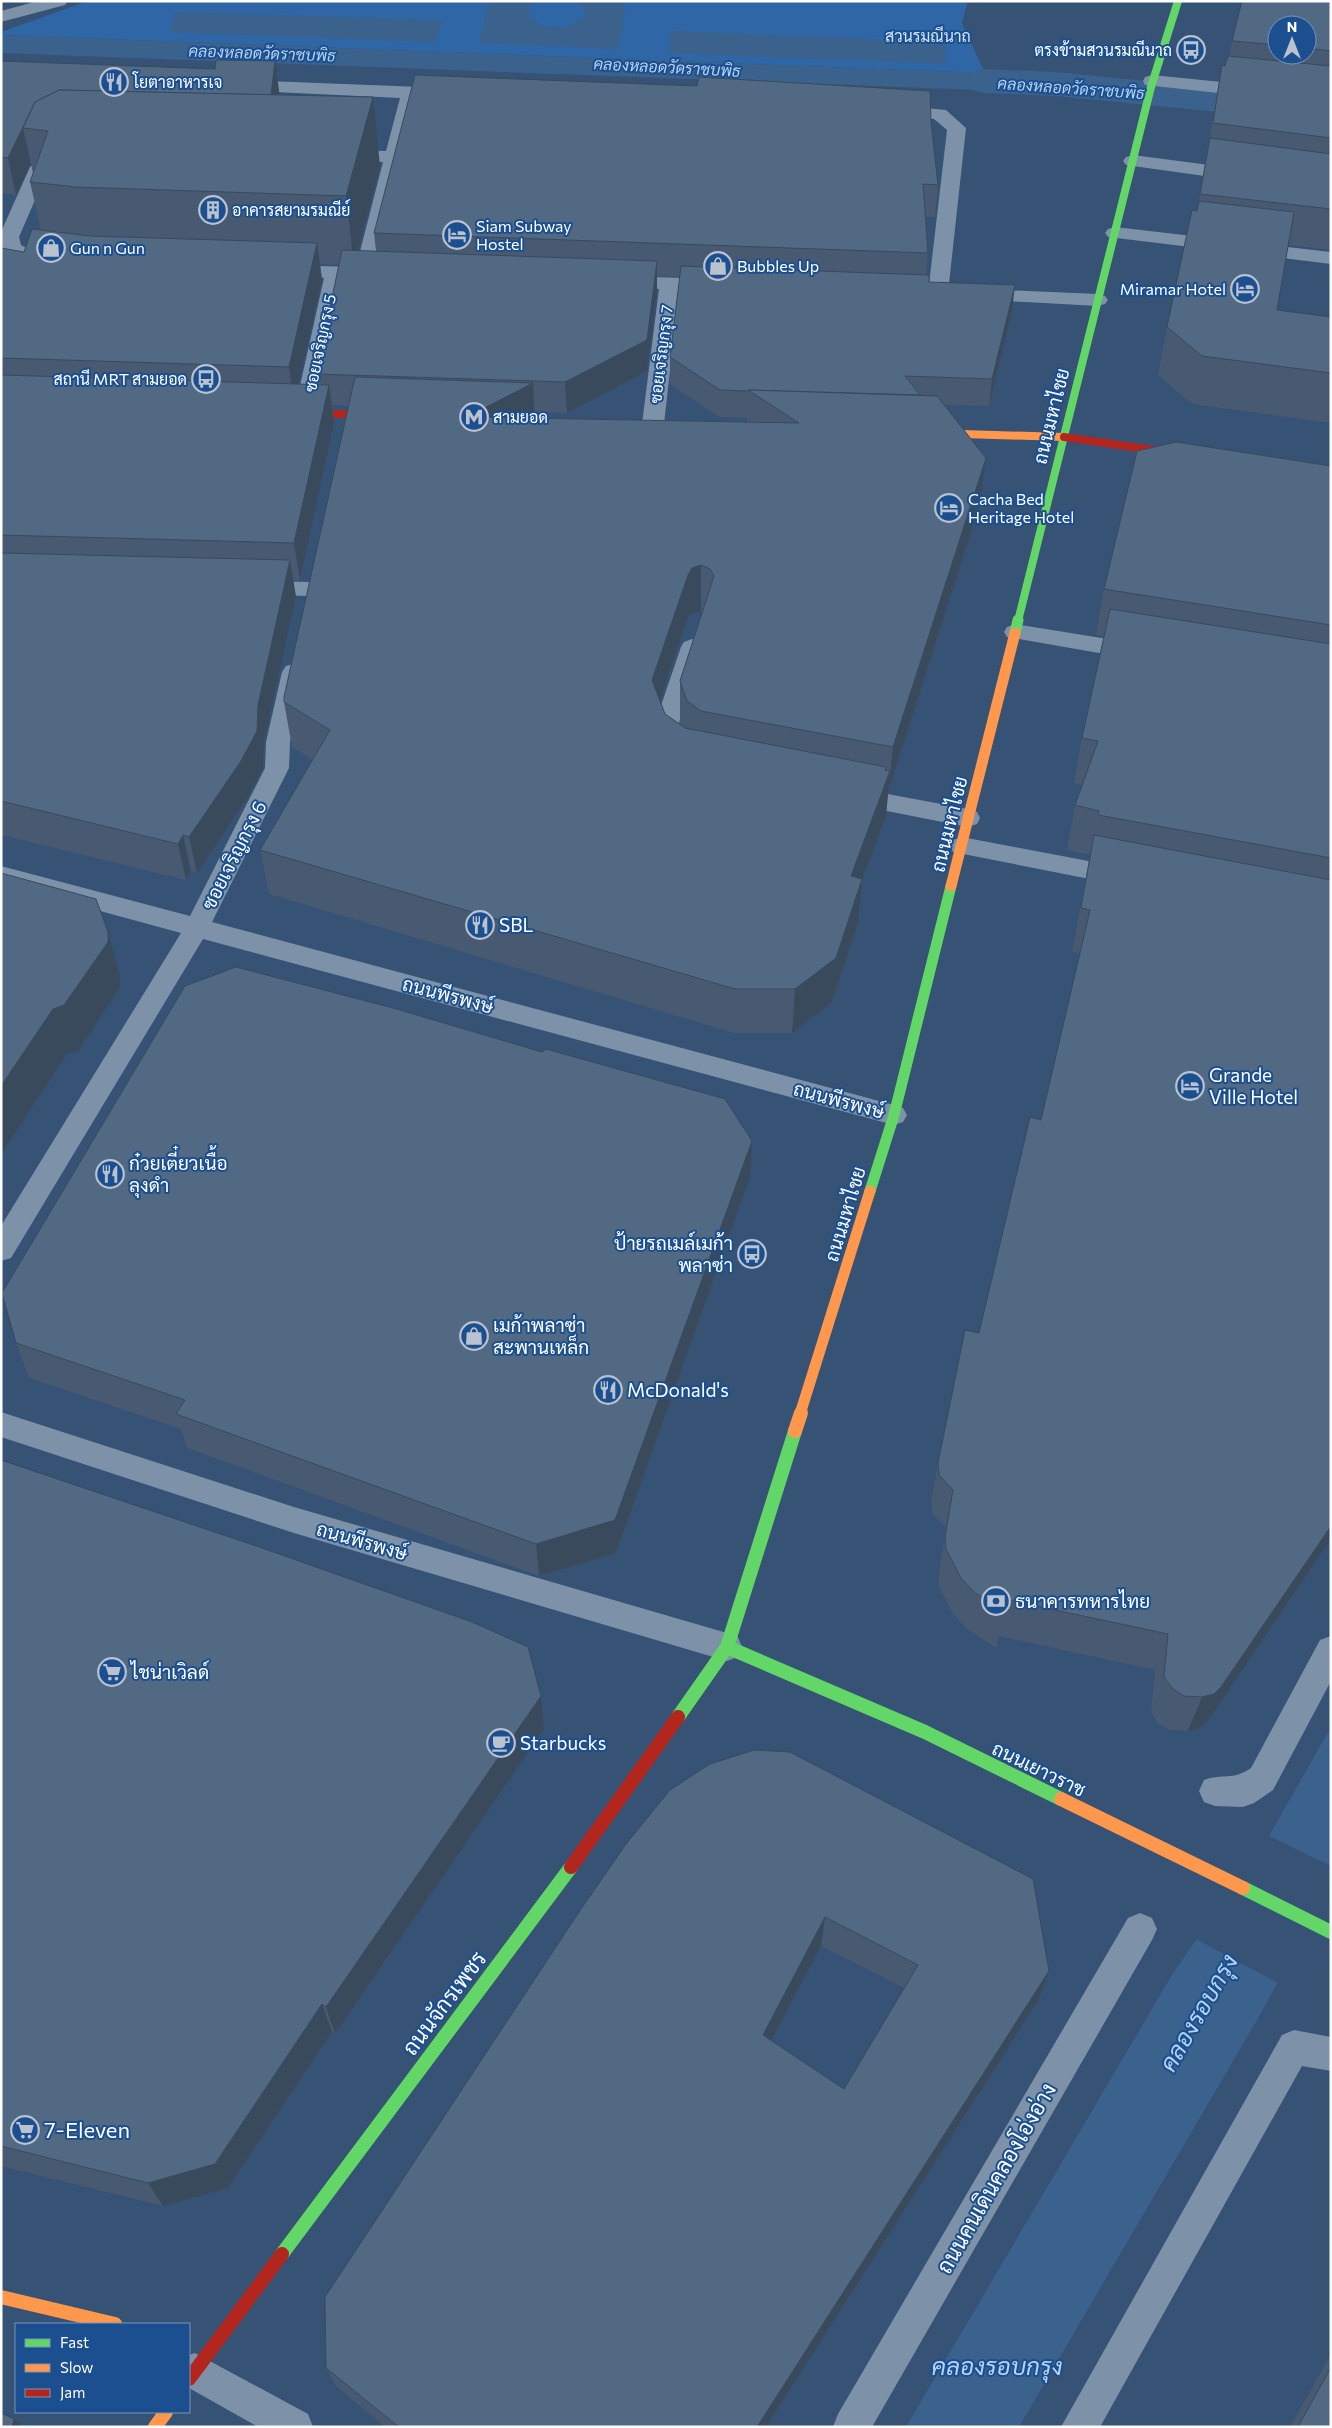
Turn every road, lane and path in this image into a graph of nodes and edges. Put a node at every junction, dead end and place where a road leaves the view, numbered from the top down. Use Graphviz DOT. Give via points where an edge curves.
graph roads {
  1 [pos="59,1"];
  2 [pos="1178,1"];
  3 [pos="1,17"];
  4 [pos="1152,84"];
  5 [pos="222,86"];
  6 [pos="410,94"];
  7 [pos="469,95"];
  8 [pos="1331,99"];
  9 [pos="880,110"];
  10 [pos="70,151"];
  11 [pos="325,156"];
  12 [pos="394,157"];
  13 [pos="1133,162"];
  14 [pos="1255,177"];
  15 [pos="1,201"];
  16 [pos="23,202"];
  17 [pos="1115,233"];
  18 [pos="1331,258"];
  19 [pos="73,262"];
  20 [pos="267,270"];
  21 [pos="335,272"];
  22 [pos="364,273"];
  23 [pos="394,274"];
  24 [pos="601,281"];
  25 [pos="670,284"];
  26 [pos="740,286"];
  27 [pos="918,292"];
  28 [pos="938,293"];
  29 [pos="1098,300"];
  30 [pos="295,413"];
  31 [pos="349,414"];
  32 [pos="398,416"];
  33 [pos="653,424"];
  34 [pos="918,433"];
  35 [pos="344,437"];
  36 [pos="1064,437"];
  37 [pos="1193,456"];
  38 [pos="234,587"];
  39 [pos="312,589"];
  40 [pos="697,631"];
  41 [pos="1015,632"];
  42 [pos="299,646"];
  43 [pos="1163,655"];
  44 [pos="693,765"];
  45 [pos="827,791"];
  46 [pos="968,818"];
  47 [pos="962,846"];
  48 [pos="1,875"];
  49 [pos="1146,881"];
  50 [pos="198,928"];
  51 [pos="894,1115"];
  52 [pos="1,1250"];
  53 [pos="1,1424"];
  54 [pos="727,1647"];
  55 [pos="1331,1650"];
  56 [pos="1215,1791"];
  57 [pos="1140,1929"];
  58 [pos="1331,1932"];
  59 [pos="1331,2054"];
  60 [pos="1,2297"];
  61 [pos="111,2323"];
  62 [pos="191,2372"];
  63 [pos="165,2413"];
  64 [pos="155,2427"];
  65 [pos="295,2427"];
  66 [pos="851,2427"];
  67 [pos="1079,2427"];
  1 -- 3 [label="street"];
  2 -- 4 [label="main road, ถนนมหาไชย"];
  4 -- 8 [label="street"];
  4 -- 13 [label="main road, ถนนมหาไชย"];
  5 -- 6 [label="street"];
  6 -- 7 [label="street"];
  6 -- 12 [label="street"];
  9 -- 28 [label="street" via="938,114 957,128"];
  10 -- 16 [label="street" via="40,167"];
  11 -- 12 [label="street"];
  12 -- 22 [label="street"];
  13 -- 14 [label="street"];
  13 -- 17 [label="main road, ถนนมหาไชย"];
  15 -- 16 [label="street"];
  16 -- 19 [label="street" via="8,237 12,248 23,254"];
  17 -- 18 [label="street"];
  17 -- 29 [label="main road, ถนนมหาไชย"];
  20 -- 21 [label="street"];
  21 -- 22 [label="street"];
  21 -- 30 [label="street, ซอยเจริญกรุง 5"];
  22 -- 23 [label="street"];
  24 -- 25 [label="street"];
  25 -- 26 [label="street"];
  25 -- 33 [label="street, ซอยเจริญกรุง 7"];
  27 -- 28 [label="street"];
  28 -- 29 [label="street"];
  29 -- 36 [label="main road, ถนนมหาไชย"];
  30 -- 31 [label="main road"];
  31 -- 32 [label="main road"];
  31 -- 35 [label="street"];
  34 -- 36 [label="main road"];
  36 -- 37 [label="main road"];
  36 -- 41 [label="main road, ถนนมหาไชย"];
  38 -- 39 [label="street"];
  40 -- 44 [label="street" via="666,726 674,752"];
  41 -- 43 [label="street"];
  41 -- 46 [label="main road, ถนนมหาไชย"];
  42 -- 50 [label="street, ซอยเจริญกรุง 6" via="278,742 277,768"];
  45 -- 46 [label="street"];
  46 -- 47 [label="main road, ถนนมหาไชย"];
  47 -- 49 [label="street"];
  47 -- 51 [label="main road, ถนนมหาไชย"];
  48 -- 50 [label="street, ถนนพีรพงษ์"];
  50 -- 51 [label="street, ถนนพีรพงษ์"];
  50 -- 52 [label="street, ซอยเจริญกรุง 6"];
  51 -- 54 [label="main road, ถนนมหาไชย"];
  53 -- 54 [label="street, ถนนพีรพงษ์" via="294,1520"];
  54 -- 58 [label="main road, ถนนเยาวราช" via="924,1732"];
  54 -- 62 [label="main road, ถนนจักรเพชร" via="610,1814"];
  55 -- 56 [label="street" via="1262,1779 1243,1792"];
  57 -- 66 [label="street, ถนนคนเดินคลองโอ่งอ่าง"];
  59 -- 67 [label="street" via="1294,2047"];
  60 -- 61 [label="main road"];
  62 -- 65 [label="street"];
  63 -- 64 [label="main road"];
}
